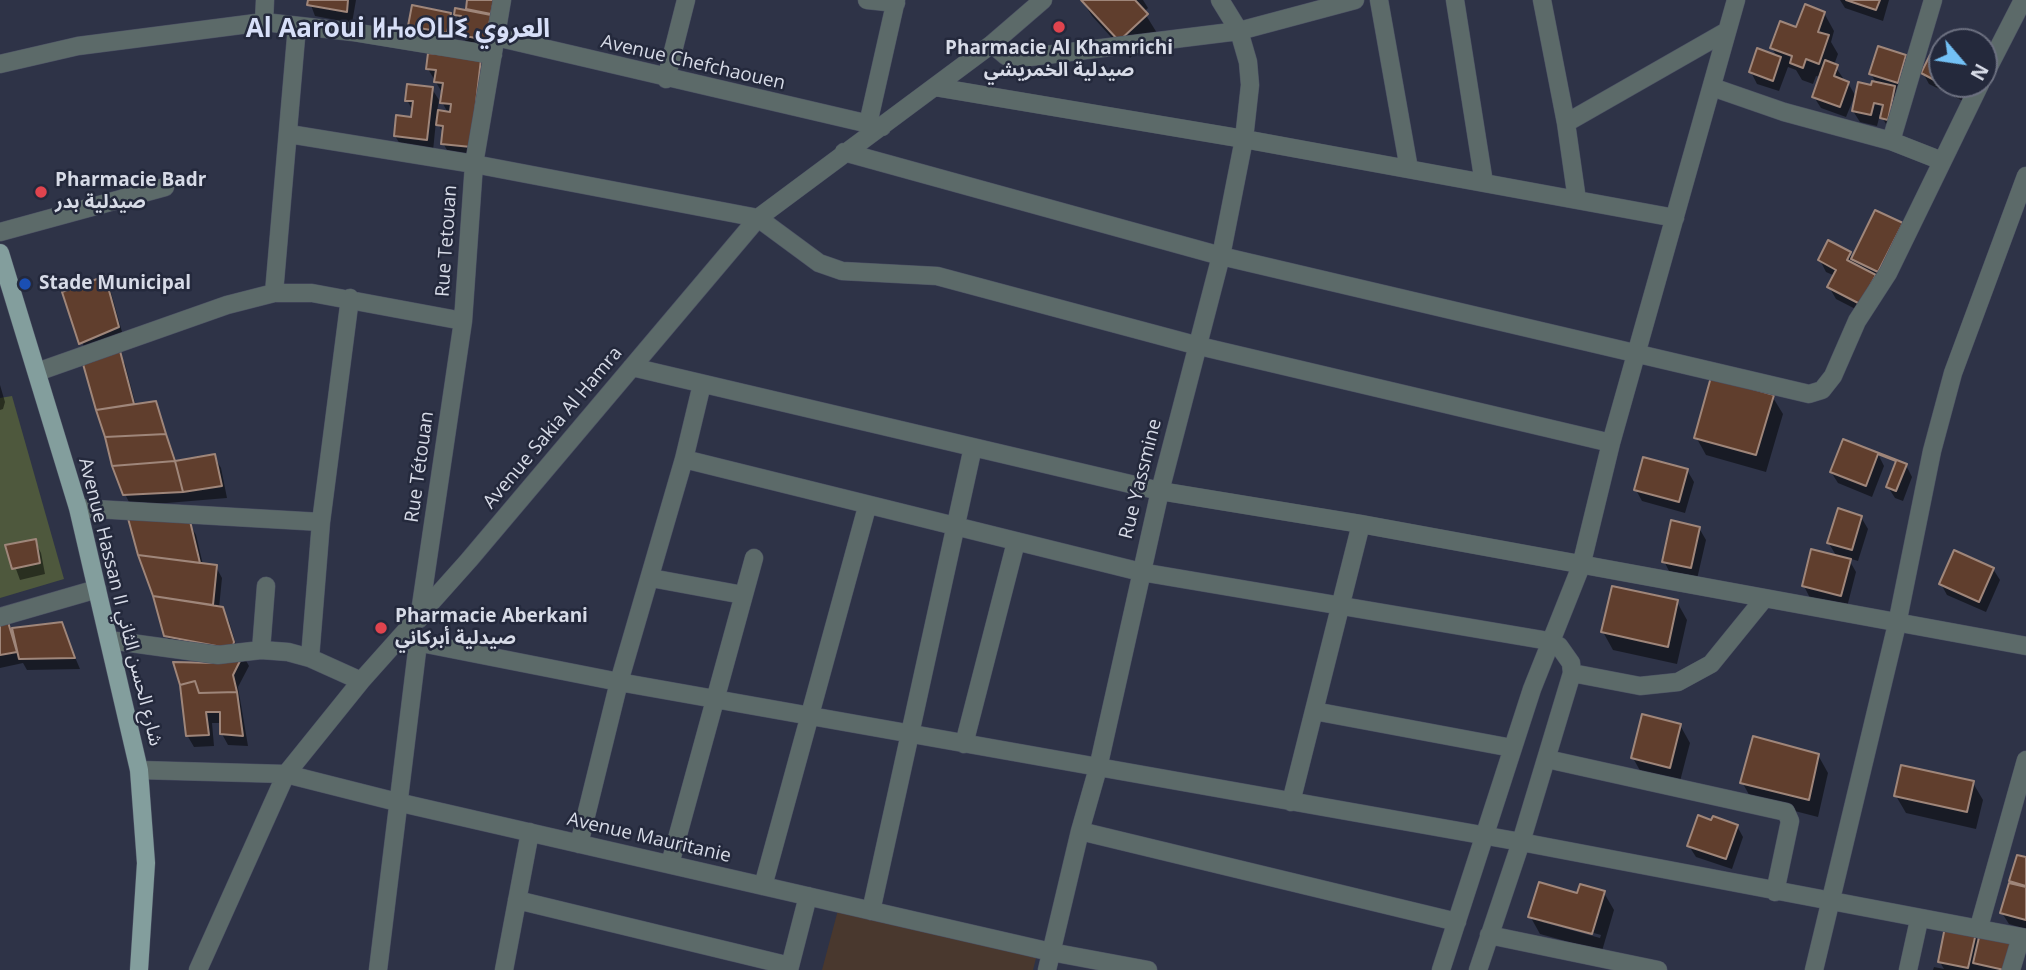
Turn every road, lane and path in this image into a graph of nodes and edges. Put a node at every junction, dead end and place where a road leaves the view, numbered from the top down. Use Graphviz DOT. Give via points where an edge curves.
graph roads {
  1 [pos="265,0"];
  2 [pos="502,0"];
  3 [pos="686,0"];
  4 [pos="867,0"];
  5 [pos="1043,0"];
  6 [pos="1220,0"];
  7 [pos="1355,0"];
  8 [pos="1379,0"];
  9 [pos="1455,0"];
  10 [pos="1542,0"];
  11 [pos="1736,0"];
  12 [pos="1933,0"];
  13 [pos="2023,0"];
  14 [pos="896,2"];
  15 [pos="264,22"];
  16 [pos="298,26"];
  17 [pos="1239,31"];
  18 [pos="1727,31"];
  19 [pos="992,44"];
  20 [pos="494,46"];
  21 [pos="1998,48"];
  22 [pos="0,64"];
  23 [pos="666,79"];
  24 [pos="1712,86"];
  25 [pos="935,87"];
  26 [pos="1973,98"];
  27 [pos="1566,123"];
  28 [pos="875,125"];
  29 [pos="289,134"];
  30 [pos="1244,139"];
  31 [pos="1891,141"];
  32 [pos="844,152"];
  33 [pos="1942,161"];
  34 [pos="474,164"];
  35 [pos="1409,169"];
  36 [pos="2026,176"];
  37 [pos="1484,183"];
  38 [pos="165,187"];
  39 [pos="1577,200"];
  40 [pos="758,218"];
  41 [pos="1675,218"];
  42 [pos="0,232"];
  43 [pos="0,253"];
  44 [pos="1221,256"];
  45 [pos="274,293"];
  46 [pos="350,298"];
  47 [pos="463,321"];
  48 [pos="1195,345"];
  49 [pos="1636,353"];
  50 [pos="632,367"];
  51 [pos="37,372"];
  52 [pos="702,384"];
  53 [pos="1611,443"];
  54 [pos="972,447"];
  55 [pos="684,459"];
  56 [pos="1160,491"];
  57 [pos="867,507"];
  58 [pos="78,508"];
  59 [pos="321,522"];
  60 [pos="1361,524"];
  61 [pos="954,528"];
  62 [pos="1016,542"];
  63 [pos="754,558"];
  64 [pos="1581,565"];
  65 [pos="1141,572"];
  66 [pos="651,578"];
  67 [pos="266,586"];
  68 [pos="97,589"];
  69 [pos="743,595"];
  70 [pos="1763,600"];
  71 [pos="1342,606"];
  72 [pos="0,617"];
  73 [pos="419,619"];
  74 [pos="1898,624"];
  75 [pos="109,640"];
  76 [pos="410,641"];
  77 [pos="1549,642"];
  78 [pos="2026,646"];
  79 [pos="261,650"];
  80 [pos="310,658"];
  81 [pos="1572,673"];
  82 [pos="361,681"];
  83 [pos="619,682"];
  84 [pos="715,698"];
  85 [pos="1314,711"];
  86 [pos="810,715"];
  87 [pos="908,734"];
  88 [pos="964,744"];
  89 [pos="1512,748"];
  90 [pos="1547,759"];
  91 [pos="2026,760"];
  92 [pos="1098,768"];
  93 [pos="139,770"];
  94 [pos="286,774"];
  95 [pos="397,802"];
  96 [pos="1291,802"];
  97 [pos="1080,831"];
  98 [pos="530,832"];
  99 [pos="1485,836"];
  100 [pos="1521,842"];
  101 [pos="579,844"];
  102 [pos="670,864"];
  103 [pos="763,886"];
  104 [pos="1775,892"];
  105 [pos="808,896"];
  106 [pos="517,900"];
  107 [pos="1828,903"];
  108 [pos="871,911"];
  109 [pos="1919,920"];
  110 [pos="1457,922"];
  111 [pos="1979,927"];
  112 [pos="1489,936"];
  113 [pos="2023,938"];
  114 [pos="1051,952"];
  115 [pos="789,968"];
  116 [pos="139,970"];
  117 [pos="198,970"];
  118 [pos="378,970"];
  119 [pos="503,970"];
  120 [pos="1047,970"];
  121 [pos="1148,970"];
  122 [pos="1441,970"];
  123 [pos="1478,970"];
  124 [pos="1658,970"];
  125 [pos="1814,970"];
  126 [pos="1908,970"];
  127 [pos="2011,970"];
  1 -- 15 [label="street"];
  2 -- 20 [label="street"];
  3 -- 23 [label="street"];
  4 -- 14 [label="street"];
  5 -- 19 [label="street, Avenue Sakia Al Hamra"];
  6 -- 17 [label="street, Rue Yassmine"];
  7 -- 17 [label="street"];
  8 -- 35 [label="street"];
  9 -- 37 [label="street"];
  10 -- 27 [label="street"];
  11 -- 18 [label="street"];
  12 -- 31 [label="street"];
  13 -- 21 [label="street"];
  14 -- 28 [label="street"];
  15 -- 16 [label="street, Avenue Chefchaouen"];
  15 -- 22 [label="street, Avenue Chefchaouen" via="78,46"];
  16 -- 20 [label="street, Avenue Chefchaouen"];
  16 -- 29 [label="street"];
  17 -- 19 [label="street" via="1030,57 1006,56"];
  17 -- 30 [label="street, Rue Yassmine" via="1250,85"];
  18 -- 24 [label="street"];
  18 -- 27 [label="street"];
  19 -- 25 [label="street, Avenue Sakia Al Hamra"];
  20 -- 23 [label="street, Avenue Chefchaouen"];
  20 -- 34 [label="street"];
  23 -- 28 [label="street, Avenue Chefchaouen"];
  24 -- 31 [label="street" via="1784,112"];
  24 -- 41 [label="street"];
  25 -- 28 [label="street, Avenue Sakia Al Hamra"];
  25 -- 30 [label="street"];
  26 -- 33 [label="street"];
  27 -- 39 [label="street"];
  28 -- 32 [label="street, Avenue Sakia Al Hamra"];
  29 -- 34 [label="street"];
  29 -- 45 [label="street"];
  30 -- 35 [label="street"];
  30 -- 44 [label="street, Rue Yassmine"];
  31 -- 33 [label="street"];
  32 -- 40 [label="street, Avenue Sakia Al Hamra"];
  32 -- 44 [label="street"];
  33 -- 49 [label="street" via="1888,274 1857,321 1822,390 1809,394"];
  34 -- 40 [label="street"];
  34 -- 47 [label="street, Rue Tetouan"];
  35 -- 37 [label="street"];
  36 -- 74 [label="street" via="1953,373 1932,450"];
  37 -- 39 [label="street"];
  38 -- 42 [label="street"];
  39 -- 41 [label="street"];
  40 -- 48 [label="street" via="819,262 842,271 937,276"];
  40 -- 50 [label="street, Avenue Sakia Al Hamra"];
  41 -- 49 [label="street"];
  43 -- 51 [label="main road, Avenue Hassan II شارع الحسن الثاني"];
  44 -- 48 [label="street, Rue Yassmine"];
  44 -- 49 [label="street"];
  45 -- 46 [label="street"];
  45 -- 51 [label="street"];
  46 -- 47 [label="street"];
  46 -- 59 [label="street"];
  47 -- 73 [label="street, Rue Tétouan"];
  48 -- 53 [label="street"];
  48 -- 56 [label="street, Rue Yassmine"];
  49 -- 53 [label="street"];
  50 -- 52 [label="street"];
  50 -- 73 [label="street, Avenue Sakia Al Hamra"];
  51 -- 58 [label="main road, Avenue Hassan II شارع الحسن الثاني"];
  52 -- 54 [label="street"];
  52 -- 55 [label="street"];
  53 -- 64 [label="street"];
  54 -- 56 [label="street"];
  54 -- 61 [label="street"];
  55 -- 57 [label="street"];
  55 -- 66 [label="street"];
  56 -- 60 [label="street"];
  56 -- 65 [label="street, Rue Yassmine"];
  57 -- 61 [label="street"];
  57 -- 86 [label="street"];
  58 -- 59 [label="street"];
  58 -- 68 [label="main road, Avenue Hassan II شارع الحسن الثاني"];
  59 -- 80 [label="street"];
  60 -- 64 [label="street"];
  60 -- 71 [label="street"];
  61 -- 62 [label="street"];
  61 -- 87 [label="street"];
  62 -- 65 [label="street"];
  62 -- 88 [label="street"];
  63 -- 69 [label="street"];
  64 -- 70 [label="street"];
  64 -- 77 [label="street"];
  65 -- 71 [label="street"];
  65 -- 92 [label="street, Rue Yassmine"];
  66 -- 69 [label="street"];
  66 -- 83 [label="street"];
  67 -- 79 [label="street"];
  68 -- 72 [label="street"];
  68 -- 75 [label="main road, Avenue Hassan II شارع الحسن الثاني"];
  69 -- 84 [label="street"];
  70 -- 74 [label="street"];
  70 -- 81 [label="street" via="1711,664 1678,682 1640,686"];
  71 -- 77 [label="street"];
  71 -- 85 [label="street"];
  73 -- 76 [label="street, Avenue Sakia Al Hamra"];
  74 -- 78 [label="street"];
  74 -- 107 [label="street"];
  75 -- 79 [label="street" via="218,655"];
  75 -- 93 [label="main road, Avenue Hassan II شارع الحسن الثاني"];
  76 -- 82 [label="street, Avenue Sakia Al Hamra"];
  76 -- 83 [label="street"];
  76 -- 95 [label="street"];
  77 -- 81 [label="street" via="1566,654"];
  77 -- 89 [label="street"];
  79 -- 80 [label="street"];
  80 -- 82 [label="street"];
  81 -- 90 [label="street"];
  82 -- 94 [label="street, Avenue Sakia Al Hamra"];
  83 -- 84 [label="street"];
  83 -- 101 [label="street"];
  84 -- 86 [label="street"];
  84 -- 102 [label="street"];
  85 -- 89 [label="street"];
  85 -- 96 [label="street"];
  86 -- 87 [label="street"];
  86 -- 103 [label="street"];
  87 -- 88 [label="street"];
  87 -- 108 [label="street"];
  88 -- 92 [label="street"];
  89 -- 99 [label="street"];
  90 -- 100 [label="street"];
  90 -- 104 [label="street" via="1786,812 1790,821"];
  91 -- 111 [label="street"];
  92 -- 96 [label="street"];
  92 -- 97 [label="street, Rue Yassmine"];
  93 -- 94 [label="street, Avenue Mauritanie"];
  93 -- 116 [label="main road, Avenue Hassan II شارع الحسن الثاني" via="146,863"];
  94 -- 95 [label="street, Avenue Mauritanie"];
  94 -- 117 [label="street, Avenue Sakia Al Hamra"];
  95 -- 98 [label="street, Avenue Mauritanie"];
  95 -- 118 [label="street"];
  96 -- 99 [label="street"];
  97 -- 110 [label="street"];
  97 -- 114 [label="street, Rue Yassmine"];
  98 -- 101 [label="street, Avenue Mauritanie"];
  98 -- 106 [label="street"];
  99 -- 100 [label="street"];
  99 -- 110 [label="street"];
  100 -- 104 [label="street"];
  100 -- 112 [label="street"];
  101 -- 102 [label="street, Avenue Mauritanie"];
  102 -- 103 [label="street, Avenue Mauritanie"];
  103 -- 105 [label="street, Avenue Mauritanie"];
  104 -- 107 [label="street"];
  105 -- 108 [label="street, Avenue Mauritanie"];
  105 -- 115 [label="street"];
  106 -- 115 [label="street"];
  106 -- 119 [label="street"];
  107 -- 109 [label="street"];
  107 -- 125 [label="street"];
  108 -- 114 [label="street, Avenue Mauritanie"];
  109 -- 111 [label="street"];
  109 -- 126 [label="street"];
  110 -- 122 [label="street"];
  111 -- 113 [label="street"];
  112 -- 123 [label="street"];
  112 -- 124 [label="street"];
  113 -- 127 [label="street"];
  114 -- 120 [label="street, Rue Yassmine"];
  114 -- 121 [label="street, Avenue Mauritanie"];
}
